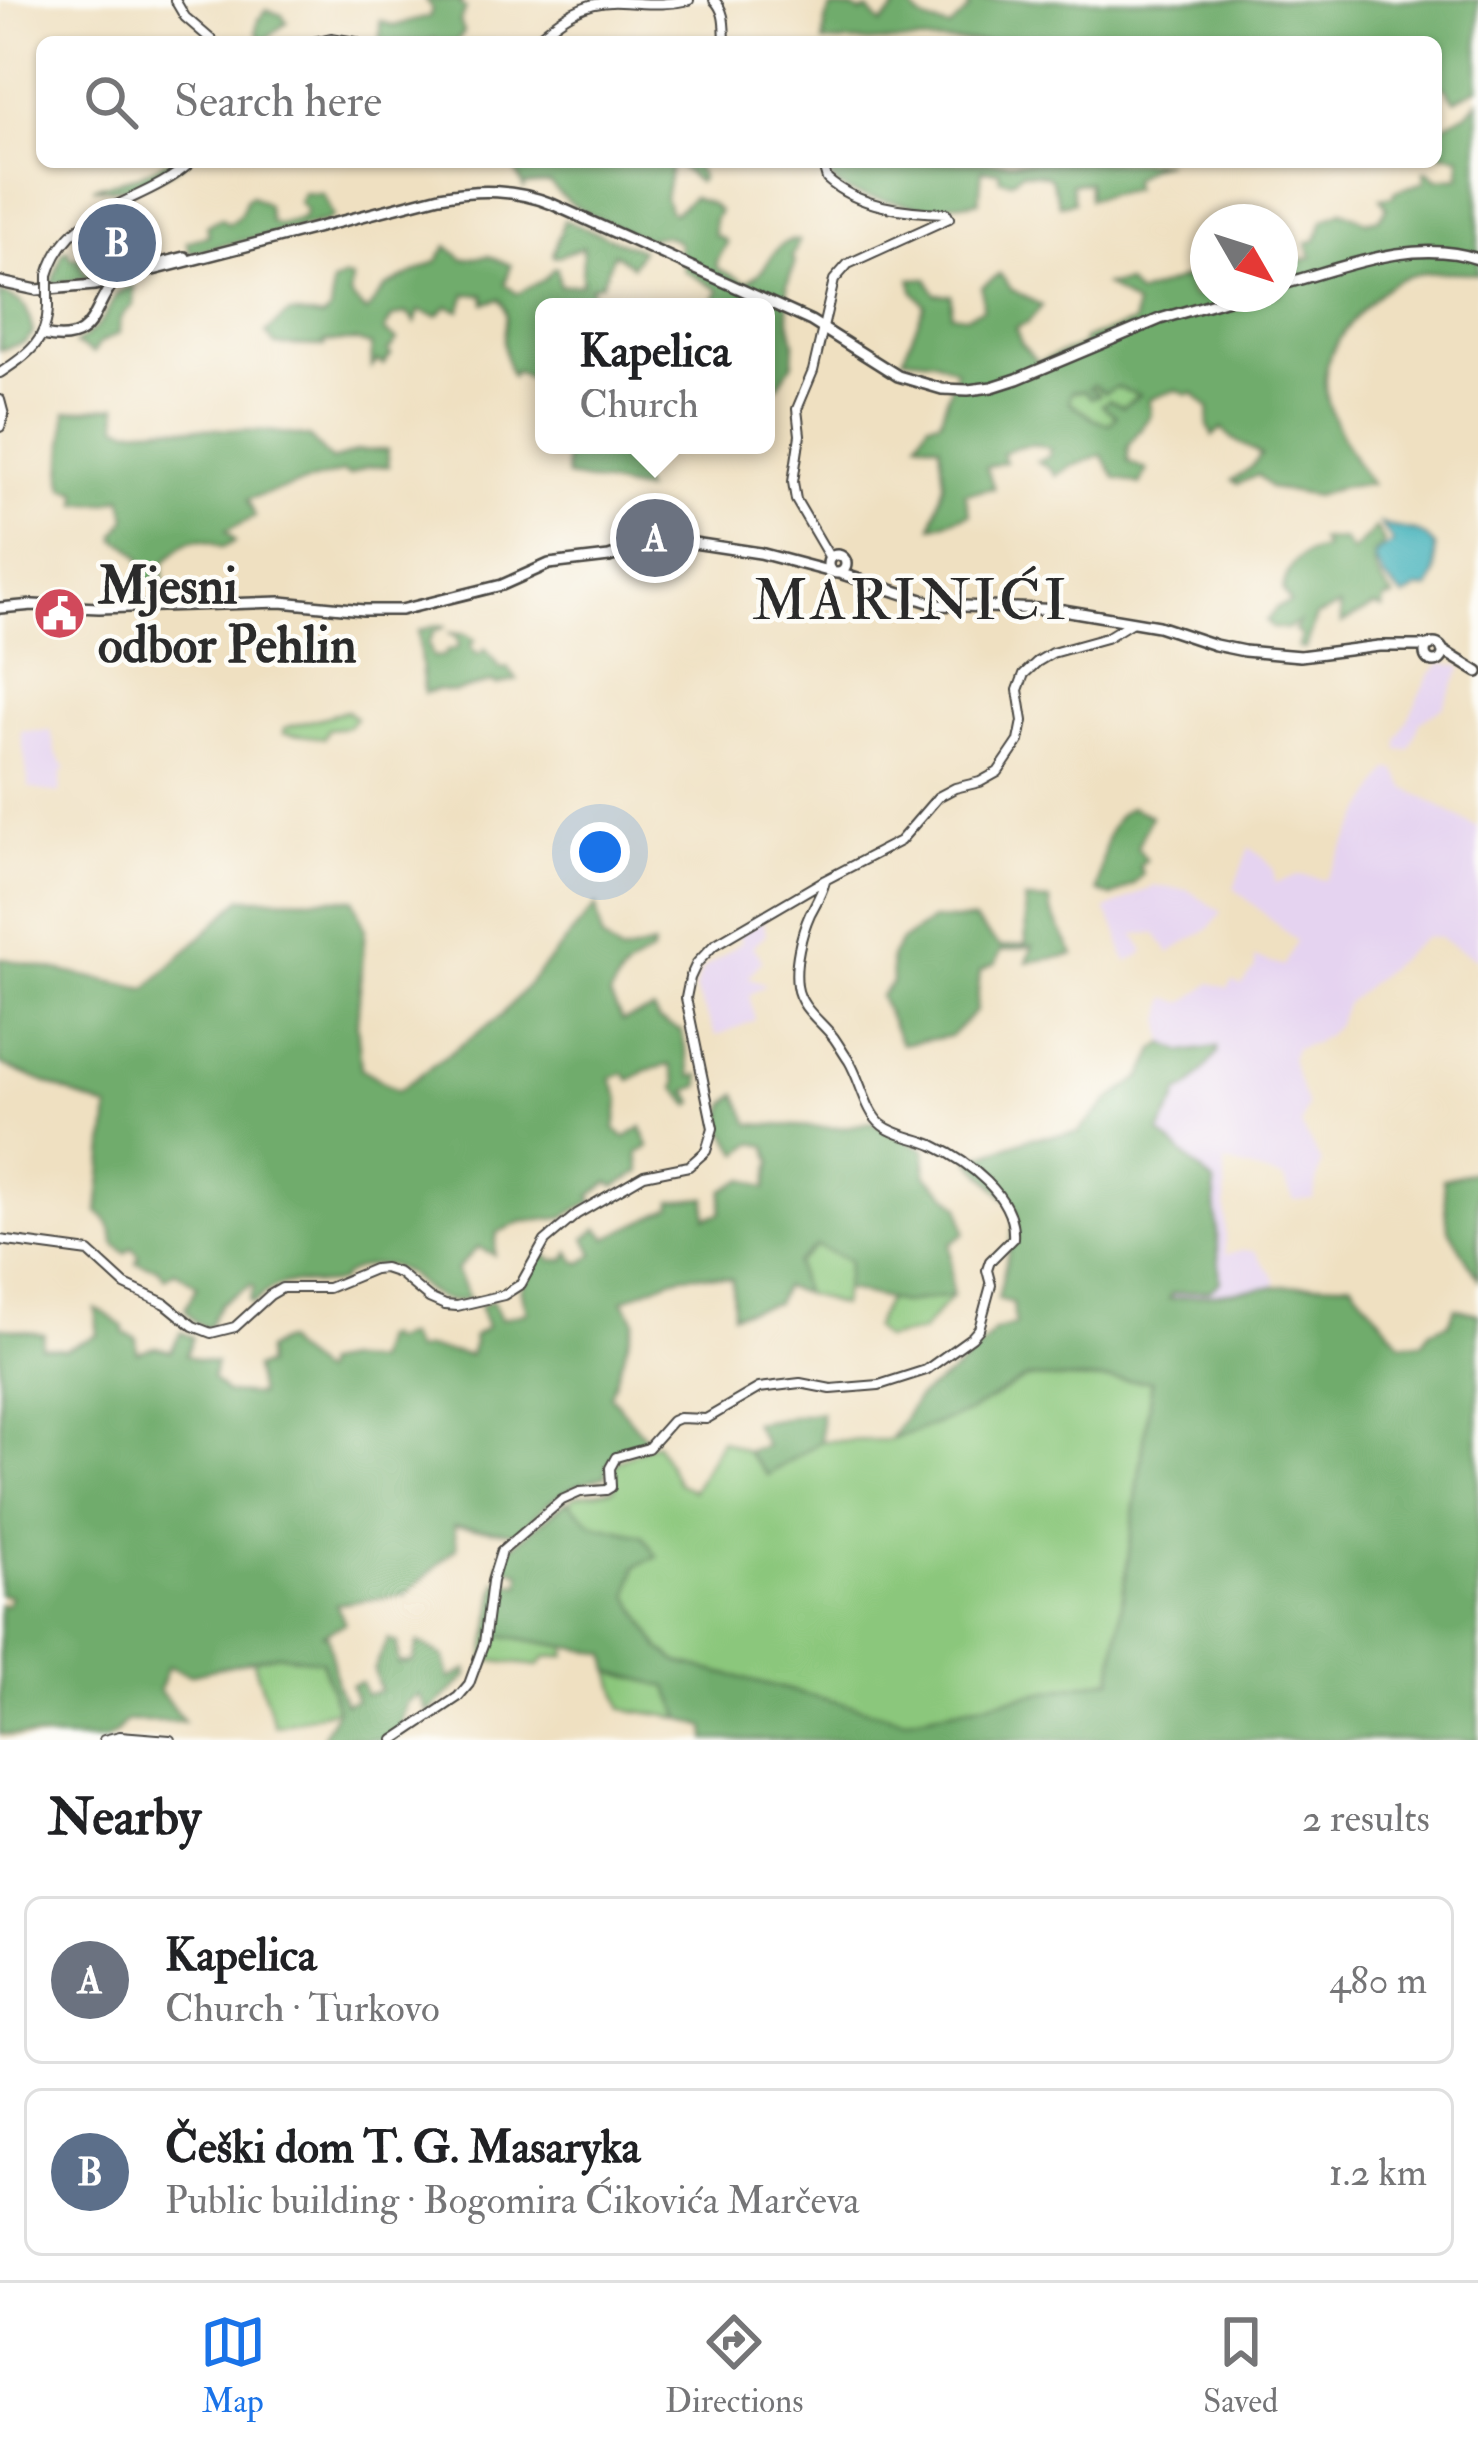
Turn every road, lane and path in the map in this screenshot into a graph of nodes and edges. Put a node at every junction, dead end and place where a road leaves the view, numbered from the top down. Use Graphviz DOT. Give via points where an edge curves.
graph roads {
  1 [pos="175,0"];
  2 [pos="688,0"];
  3 [pos="714,0"];
  4 [pos="207,36"];
  5 [pos="540,36"];
  6 [pos="725,36"];
  7 [pos="184,168"];
  8 [pos="824,168"];
  9 [pos="210,254"];
  10 [pos="1478,259"];
  11 [pos="1298,280"];
  12 [pos="0,282"];
  13 [pos="102,292"];
  14 [pos="760,298"];
  15 [pos="775,305"];
  16 [pos="1190,310"];
  17 [pos="821,326"];
  18 [pos="43,335"];
  19 [pos="0,373"];
  20 [pos="0,400"];
  21 [pos="0,427"];
  22 [pos="835,564"];
  23 [pos="0,608"];
  24 [pos="1132,622"];
  25 [pos="1478,672"];
  26 [pos="824,880"];
  27 [pos="0,1240"];
  28 [pos="104,1740"];
  29 [pos="170,1740"];
  30 [pos="394,1740"];
  1 -- 4 [label="street"];
  2 -- 5 [label="street" via="592,4"];
  3 -- 6 [label="street"];
  7 -- 18 [label="street, bridge" via="72,232 48,275"];
  8 -- 17 [label="street" via="853,196 948,214 848,264 836,275"];
  9 -- 13 [label="main road" via="115,280"];
  9 -- 13 [label="main road" via="106,278"];
  9 -- 14 [label="main road" via="479,190 535,197"];
  10 -- 11 [label="main road" via="1408,251"];
  12 -- 13 [label="main road"];
  13 -- 18 [label="main road" via="83,330"];
  15 -- 17 [label="main road"];
  16 -- 17 [label="main road" via="1017,380 968,390 898,376"];
  17 -- 22 [label="street" via="797,410 793,490"];
  18 -- 19 [label="street"];
  20 -- 21 [label="street"];
  22 -- 23 [label="main road" via="659,542 401,610 281,602"];
  22 -- 24 [label="main road" via="938,605"];
  24 -- 25 [label="main road" via="1267,653 1428,650 1432,662 1441,655"];
  24 -- 26 [label="street" via="1043,657 1018,690 1023,724 1004,765 938,796 901,841"];
  26 -- 27 [label="street" via="714,945 690,978 686,1007 713,1135 706,1151 689,1166 644,1175 577,1214 545,1241 513,1290 439,1304 399,1273 379,1268 328,1288 282,1288 235,1327 211,1333 125,1286 88,1252"];
  26 -- 30 [label="street" via="797,964 801,998 857,1074 878,1123 963,1162 1014,1228 990,1261 979,1329 926,1370 887,1384 760,1388 706,1419 679,1418 648,1448 616,1457 611,1487 562,1500 501,1552 469,1684"];
  28 -- 29 [label="street"];
}
